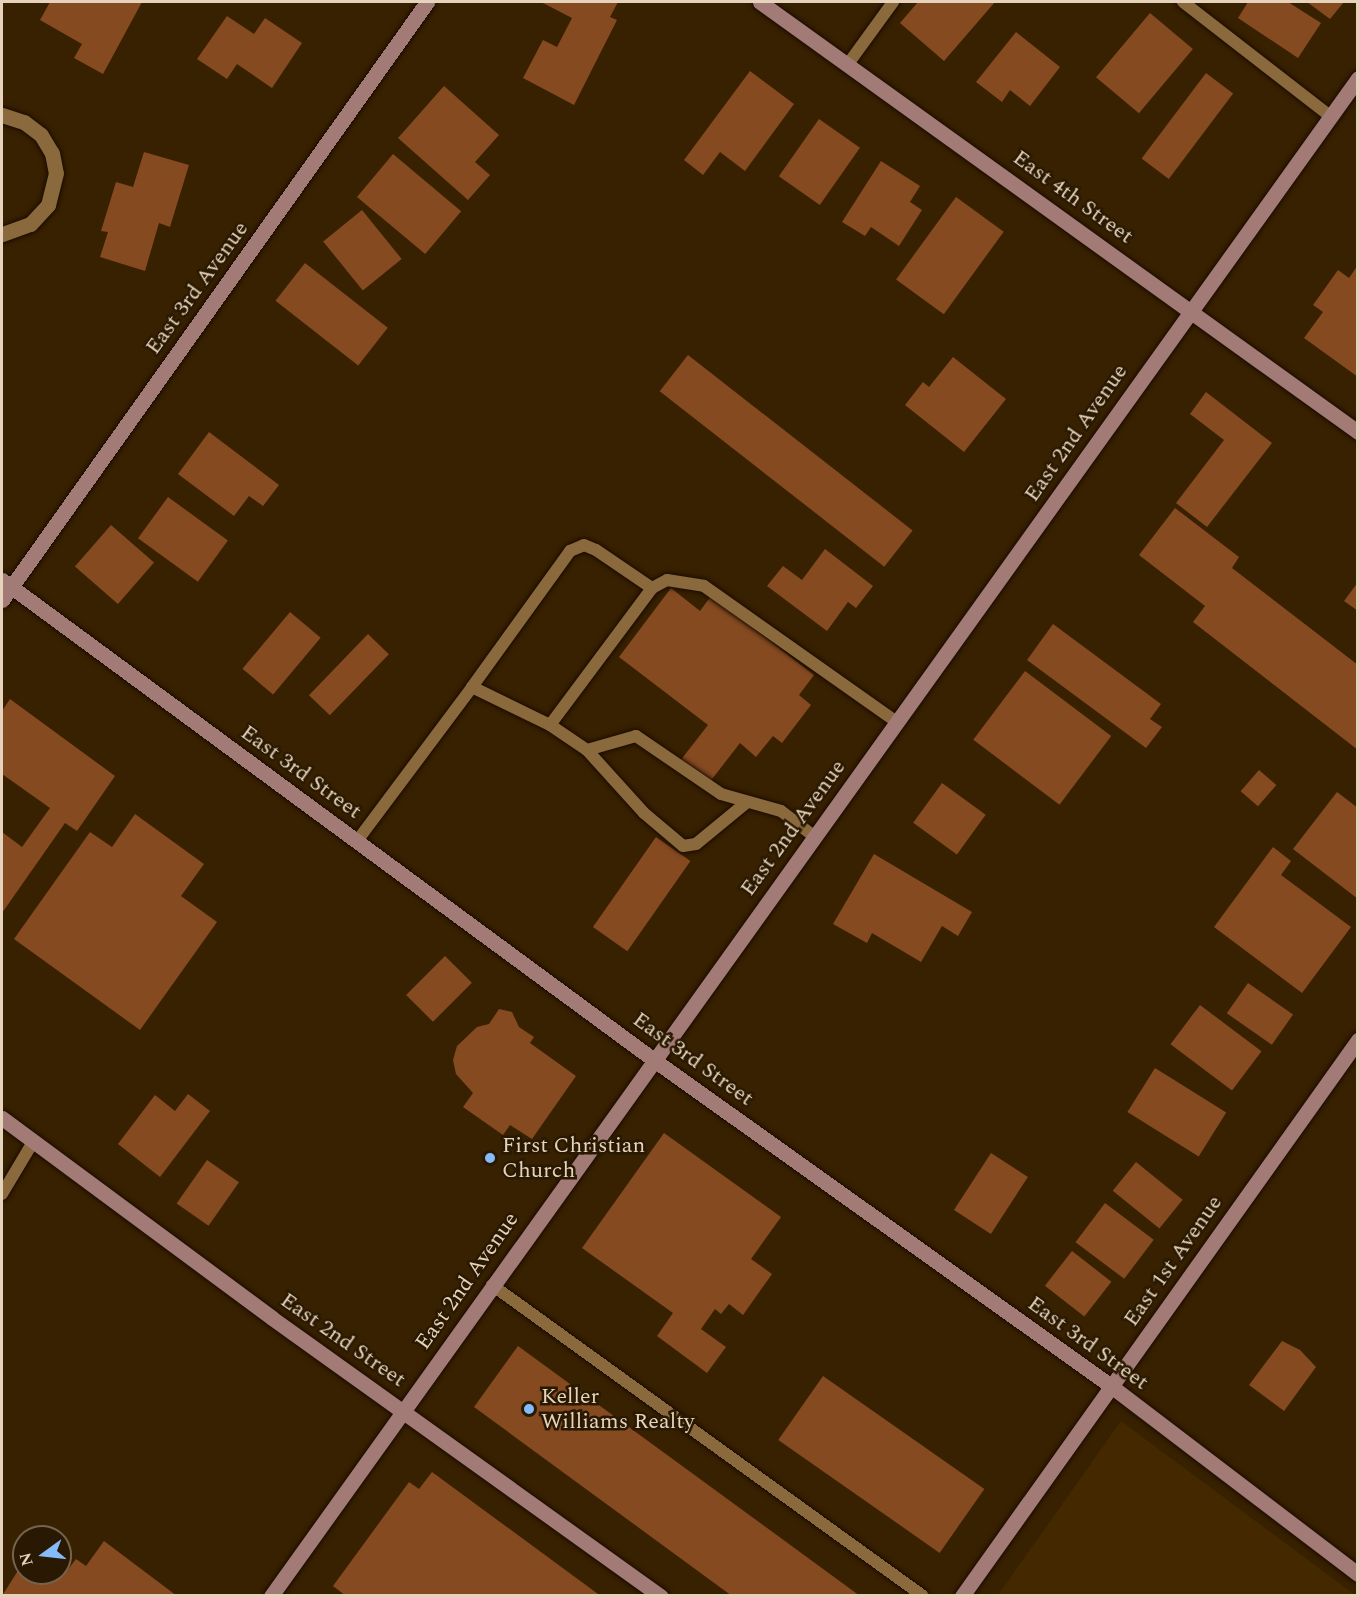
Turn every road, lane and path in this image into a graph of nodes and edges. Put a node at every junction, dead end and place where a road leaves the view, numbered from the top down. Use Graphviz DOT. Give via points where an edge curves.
graph roads {
  1 [pos="427,2"];
  2 [pos="760,2"];
  3 [pos="893,2"];
  4 [pos="1183,2"];
  5 [pos="848,64"];
  6 [pos="1356,83"];
  7 [pos="2,115"];
  8 [pos="1330,117"];
  9 [pos="2,234"];
  10 [pos="1190,309"];
  11 [pos="1358,432"];
  12 [pos="6,584"];
  13 [pos="652,588"];
  14 [pos="2,600"];
  15 [pos="472,687"];
  16 [pos="897,722"];
  17 [pos="550,725"];
  18 [pos="586,750"];
  19 [pos="746,803"];
  20 [pos="815,837"];
  21 [pos="357,841"];
  22 [pos="1358,1040"];
  23 [pos="654,1060"];
  24 [pos="2,1118"];
  25 [pos="33,1142"];
  26 [pos="2,1194"];
  27 [pos="492,1285"];
  28 [pos="1111,1386"];
  29 [pos="403,1409"];
  30 [pos="1358,1574"];
  31 [pos="271,1596"];
  32 [pos="661,1596"];
  33 [pos="923,1596"];
  34 [pos="962,1596"];
  1 -- 12 [label="street, East 3rd Avenue"];
  2 -- 5 [label="street, East 4th Street"];
  3 -- 5 [label="lane"];
  4 -- 8 [label="lane"];
  5 -- 10 [label="street, East 4th Street"];
  6 -- 8 [label="street, East 2nd Avenue"];
  7 -- 9 [label="street" via="24,122 41,135 52,153 56,173 48,205 30,224"];
  8 -- 10 [label="street, East 2nd Avenue"];
  10 -- 11 [label="street, East 4th Street"];
  10 -- 16 [label="street, East 2nd Avenue"];
  12 -- 14 [label="street, East 3rd Avenue"];
  12 -- 21 [label="street, East 3rd Street"];
  13 -- 15 [label="lane" via="596,550 584,546 570,551"];
  13 -- 16 [label="lane" via="667,580 704,586"];
  13 -- 17 [label="lane"];
  15 -- 17 [label="lane"];
  15 -- 21 [label="lane"];
  16 -- 20 [label="street, East 2nd Avenue"];
  17 -- 18 [label="lane"];
  18 -- 19 [label="lane" via="636,736 721,794"];
  18 -- 19 [label="lane" via="644,813 683,846 696,844"];
  19 -- 20 [label="lane" via="781,811"];
  20 -- 23 [label="street, East 2nd Avenue"];
  21 -- 23 [label="street, East 3rd Street"];
  22 -- 28 [label="street, East 1st Avenue"];
  23 -- 27 [label="street, East 2nd Avenue"];
  23 -- 28 [label="street, East 3rd Street"];
  24 -- 25 [label="street, East 2nd Street"];
  25 -- 26 [label="lane"];
  25 -- 29 [label="street, East 2nd Street"];
  27 -- 29 [label="street, East 2nd Avenue"];
  27 -- 33 [label="lane"];
  28 -- 30 [label="street, East 3rd Street"];
  28 -- 34 [label="street, East 1st Avenue"];
  29 -- 31 [label="street, East 2nd Avenue"];
  29 -- 32 [label="street, East 2nd Street"];
}
